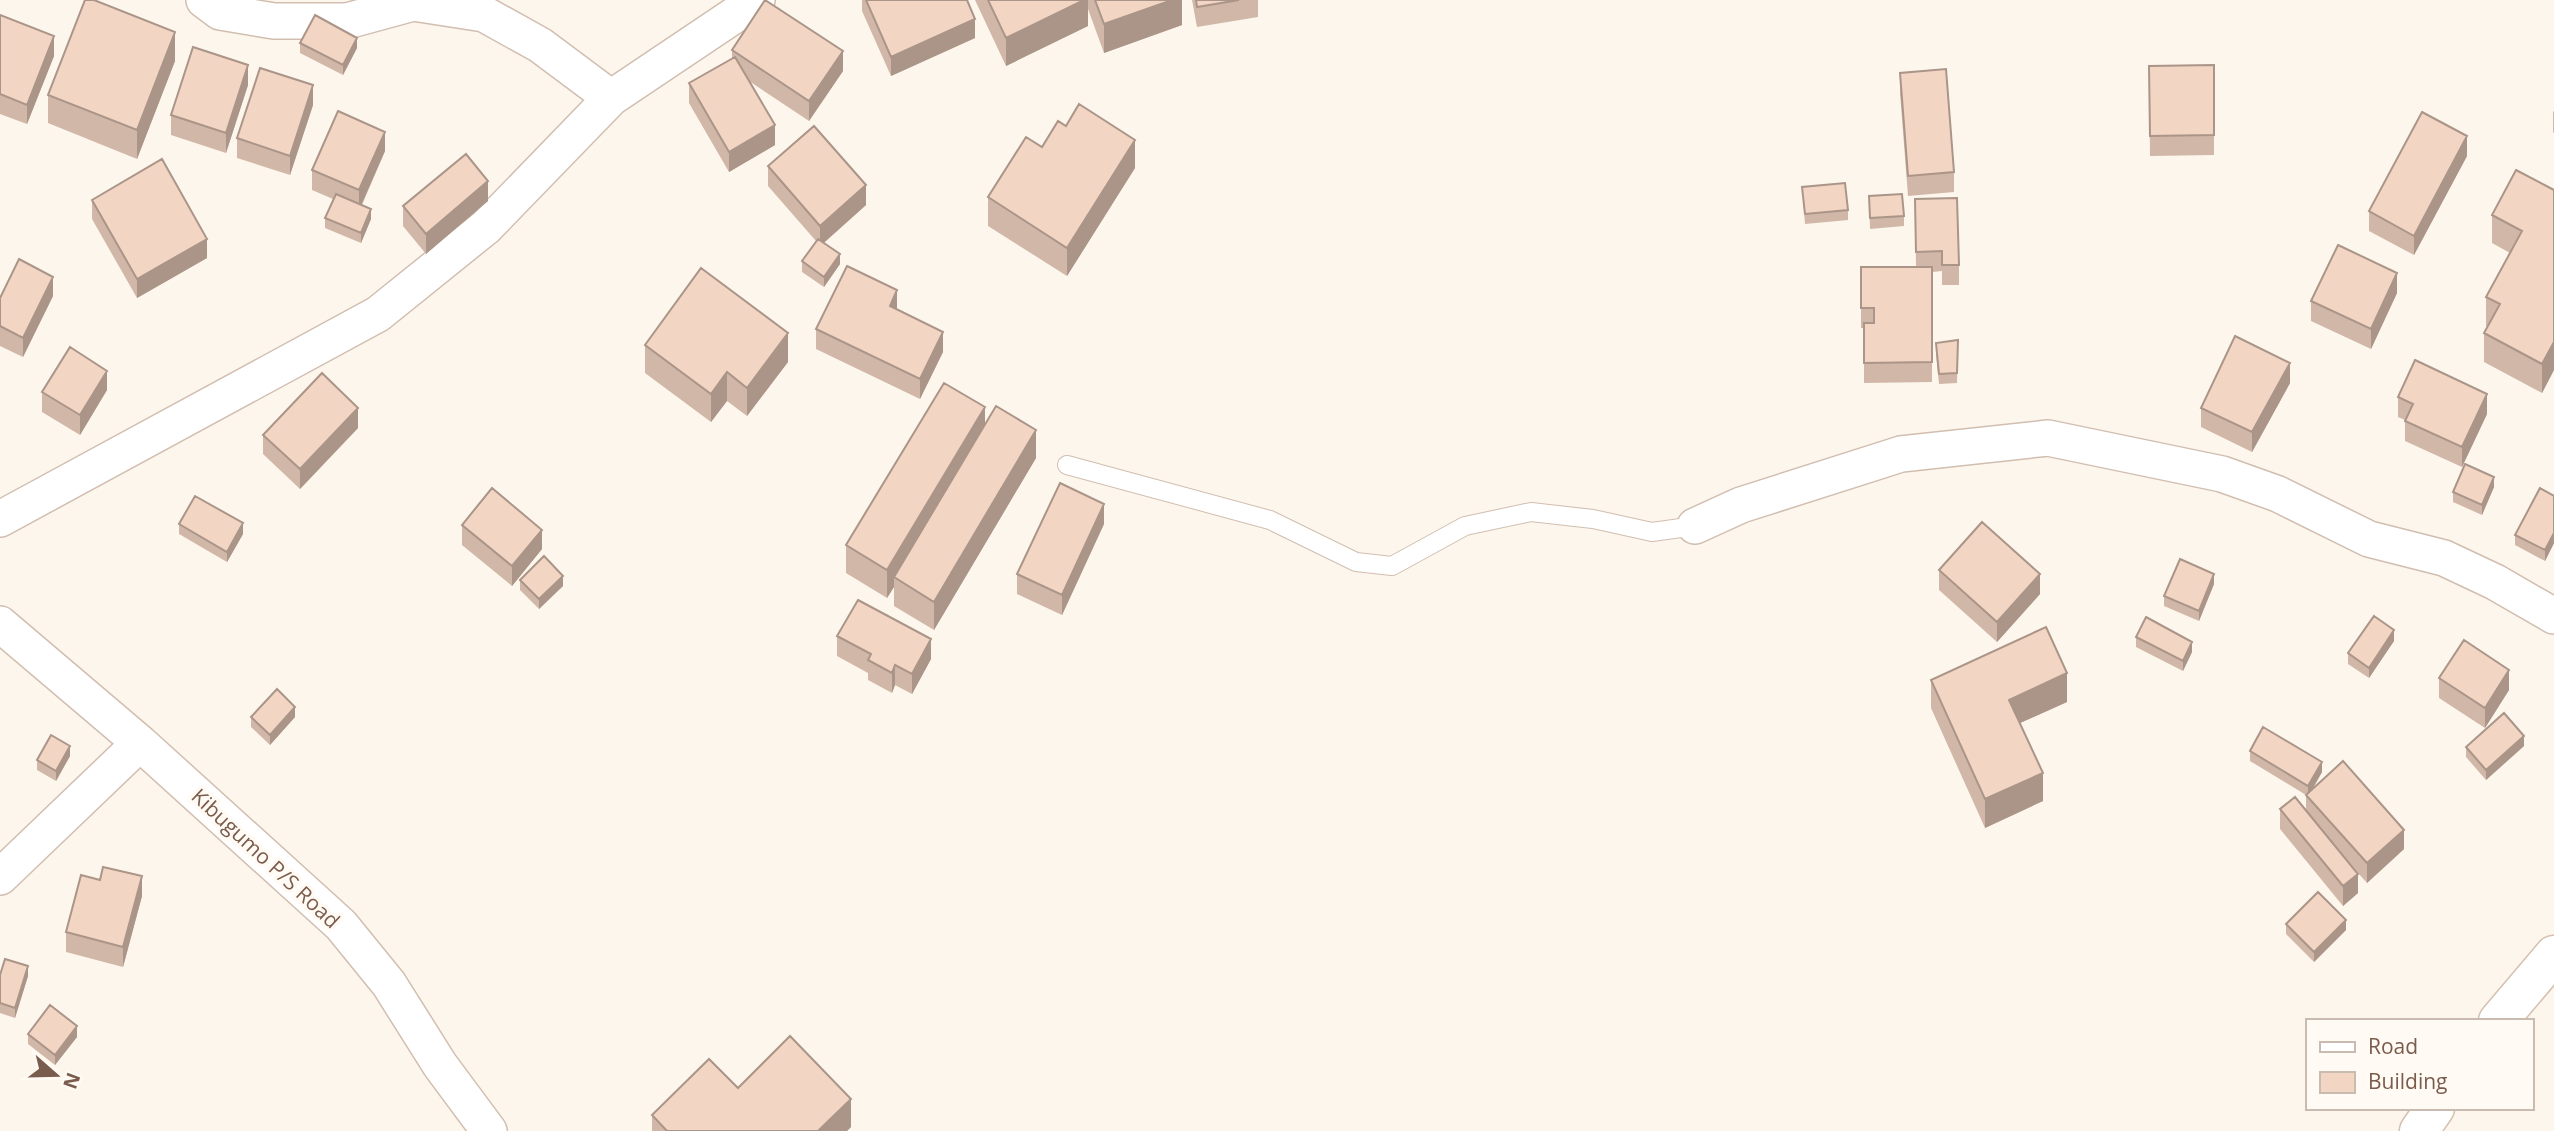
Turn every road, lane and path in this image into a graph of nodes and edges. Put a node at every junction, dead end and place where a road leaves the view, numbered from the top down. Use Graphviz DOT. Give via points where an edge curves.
graph roads {
  1 [pos="204,0"];
  2 [pos="757,0"];
  3 [pos="611,98"];
  4 [pos="1067,465"];
  5 [pos="0,519"];
  6 [pos="1695,526"];
  7 [pos="2554,616"];
  8 [pos="0,624"];
  9 [pos="139,743"];
  10 [pos="0,877"];
  11 [pos="2554,955"];
  12 [pos="2500,1019"];
  13 [pos="2434,1110"];
  14 [pos="489,1131"];
  15 [pos="2419,1131"];
  1 -- 3 [label="street" via="220,12 274,21 347,21 413,3 484,14 540,45"];
  2 -- 3 [label="street"];
  3 -- 5 [label="street" via="486,227 378,314"];
  4 -- 6 [label="lane" via="1270,520 1356,562 1392,566 1465,526 1531,512 1652,532"];
  6 -- 7 [label="street" via="1741,505 1901,454 2048,438 2233,478 2369,539 2444,558"];
  8 -- 9 [label="street, Kibugumo P/S Road"];
  9 -- 10 [label="street"];
  9 -- 14 [label="street, Kibugumo P/S Road" via="341,925 388,984"];
  11 -- 12 [label="main road"];
  13 -- 15 [label="main road"];
}
